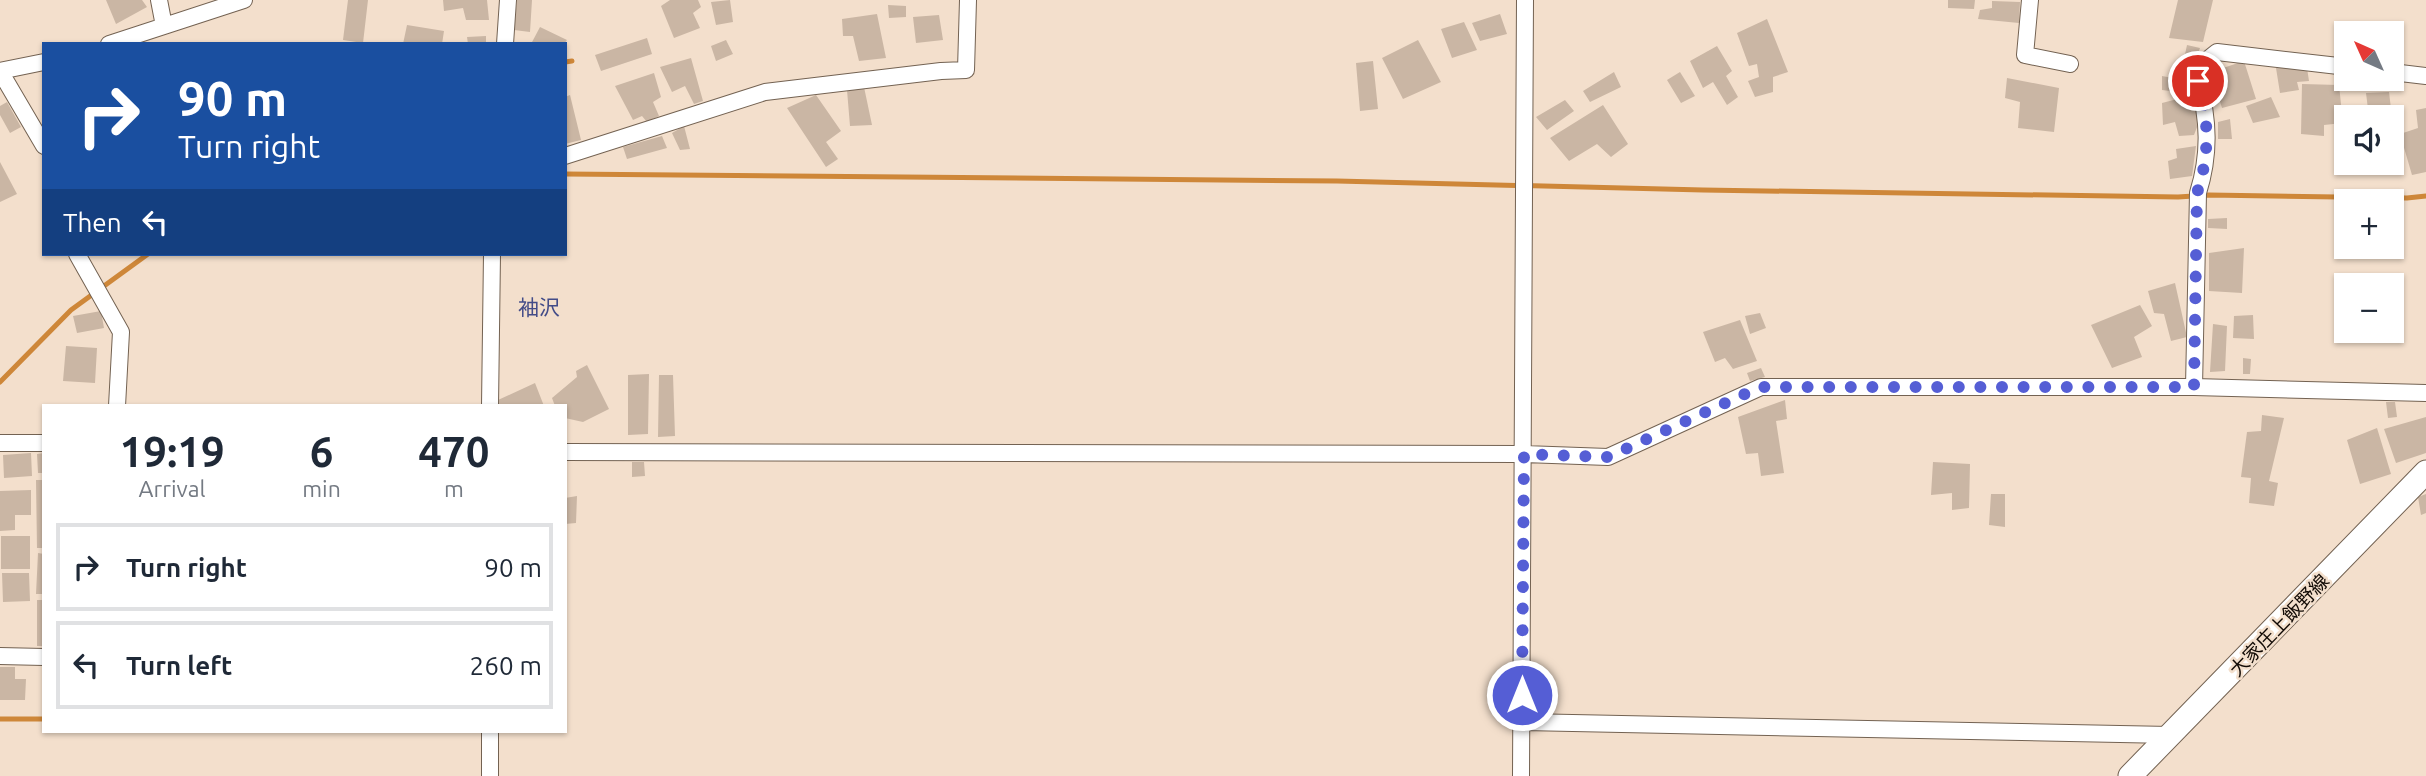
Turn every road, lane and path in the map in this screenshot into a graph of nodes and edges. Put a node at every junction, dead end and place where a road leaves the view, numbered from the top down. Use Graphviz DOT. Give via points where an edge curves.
graph roads {
  1 [pos="159,0"];
  2 [pos="244,0"];
  3 [pos="508,0"];
  4 [pos="968,0"];
  5 [pos="1525,0"];
  6 [pos="2030,0"];
  7 [pos="164,26"];
  8 [pos="115,42"];
  9 [pos="505,42"];
  10 [pos="42,62"];
  11 [pos="2070,64"];
  12 [pos="2334,66"];
  13 [pos="0,71"];
  14 [pos="2404,73"];
  15 [pos="2426,76"];
  16 [pos="42,143"];
  17 [pos="567,155"];
  18 [pos="78,256"];
  19 [pos="492,256"];
  20 [pos="2194,387"];
  21 [pos="2426,393"];
  22 [pos="117,404"];
  23 [pos="490,404"];
  24 [pos="0,443"];
  25 [pos="42,443"];
  26 [pos="567,452"];
  27 [pos="1524,454"];
  28 [pos="2426,472"];
  29 [pos="0,656"];
  30 [pos="42,657"];
  31 [pos="1522,722"];
  32 [pos="490,733"];
  33 [pos="2170,735"];
  34 [pos="490,776"];
  35 [pos="1521,776"];
  36 [pos="2130,776"];
  1 -- 7 [label="street"];
  2 -- 7 [label="street"];
  3 -- 9 [label="street"];
  4 -- 17 [label="street" via="966,70 765,92"];
  5 -- 27 [label="street"];
  6 -- 11 [label="street" via="2025,55"];
  7 -- 8 [label="street"];
  10 -- 13 [label="street"];
  12 -- 20 [label="street" via="2217,52 2207,60 2198,81 2207,137 2197,193"];
  13 -- 16 [label="street"];
  14 -- 15 [label="street"];
  18 -- 22 [label="street" via="121,332"];
  19 -- 23 [label="street"];
  20 -- 21 [label="street"];
  20 -- 27 [label="street" via="1760,387 1608,457"];
  24 -- 25 [label="street"];
  26 -- 27 [label="street"];
  27 -- 31 [label="street"];
  28 -- 33 [label="main road, 大家庄上飯野線"];
  29 -- 30 [label="street"];
  31 -- 33 [label="street"];
  31 -- 35 [label="street"];
  32 -- 34 [label="street"];
  33 -- 36 [label="main road, 大家庄上飯野線"];
}
